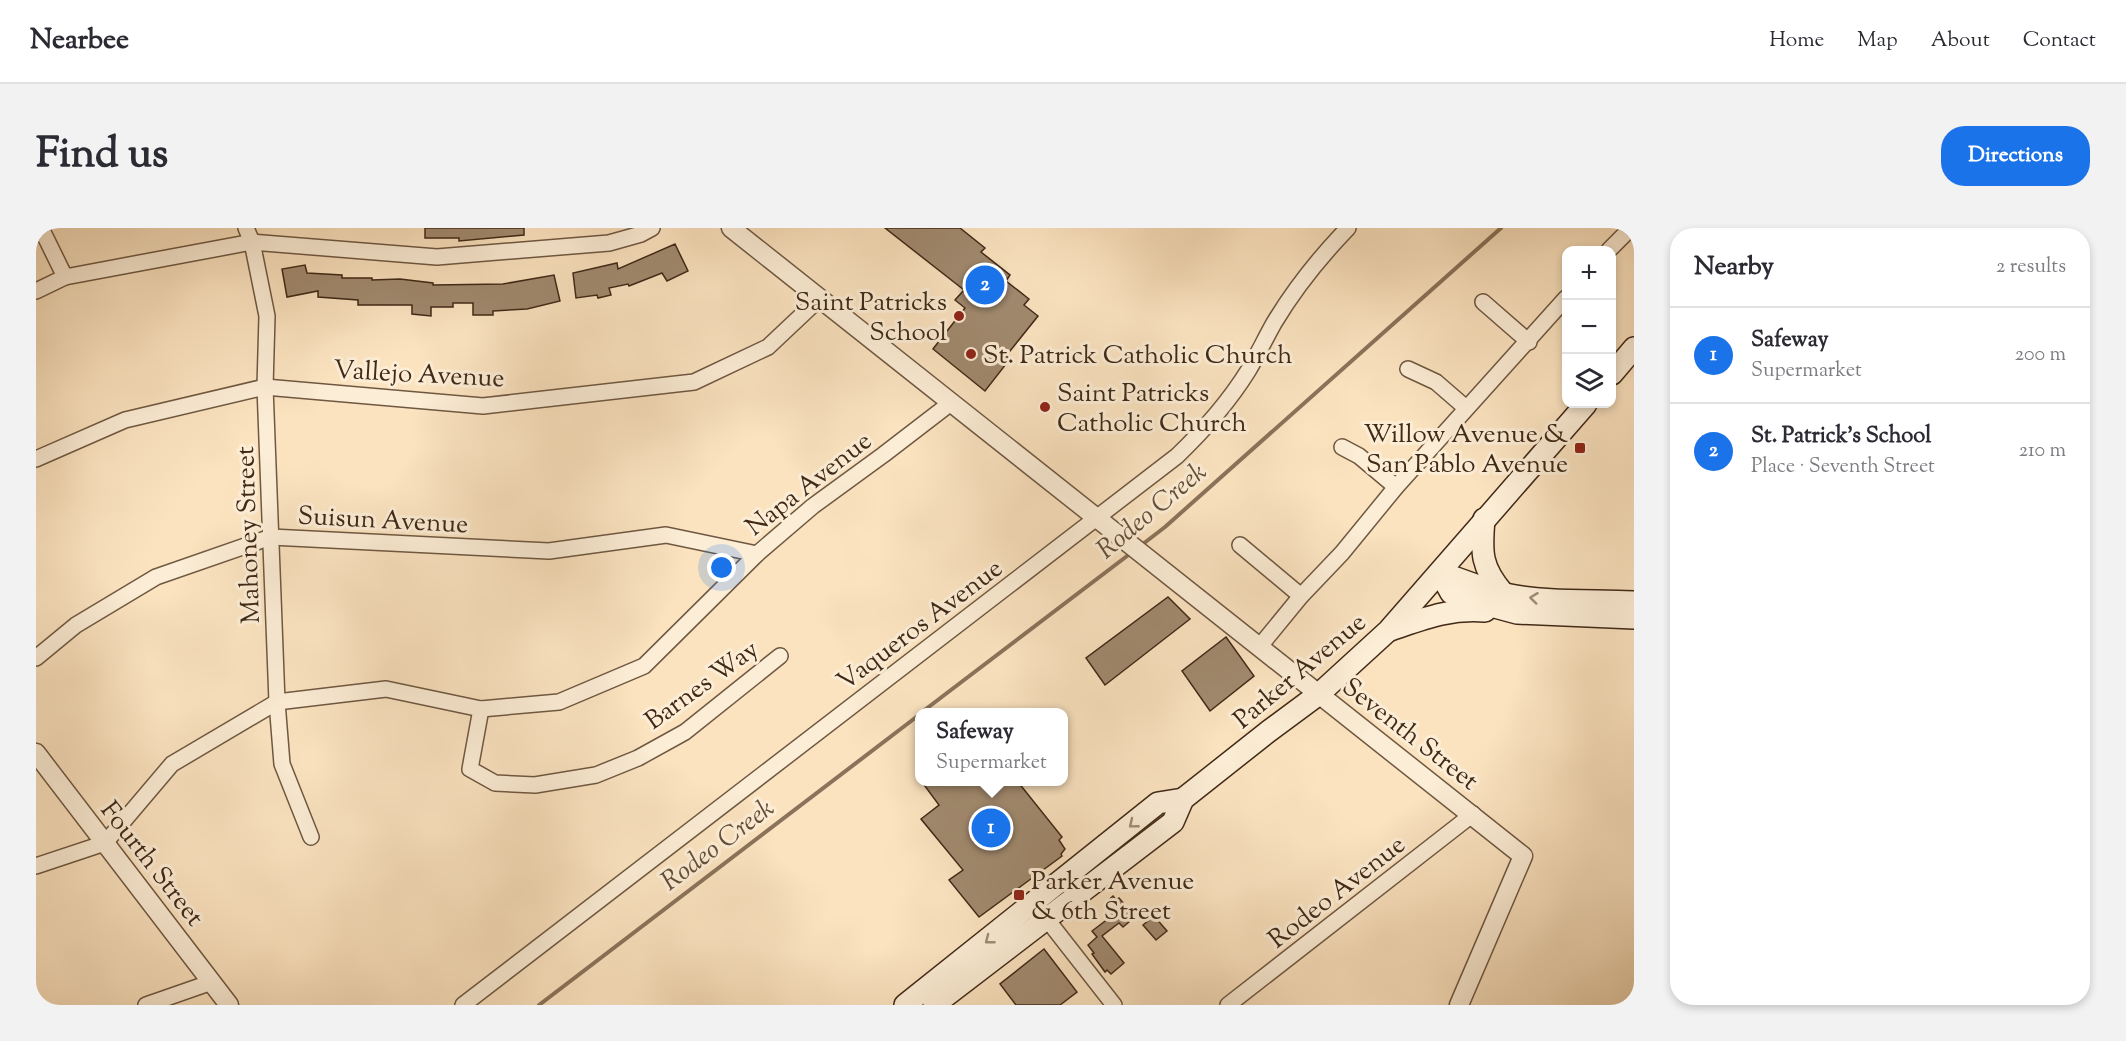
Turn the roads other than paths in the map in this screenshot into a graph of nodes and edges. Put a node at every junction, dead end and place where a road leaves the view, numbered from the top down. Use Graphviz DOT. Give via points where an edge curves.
graph roads {
  1 [pos="41,228"];
  2 [pos="652,228"];
  3 [pos="731,228"];
  4 [pos="1348,228"];
  5 [pos="1631,228"];
  6 [pos="249,235"];
  7 [pos="1613,246"];
  8 [pos="65,277"];
  9 [pos="36,291"];
  10 [pos="820,298"];
  11 [pos="1564,300"];
  12 [pos="1483,302"];
  13 [pos="1528,342"];
  14 [pos="1634,348"];
  15 [pos="1616,368"];
  16 [pos="1408,369"];
  17 [pos="265,387"];
  18 [pos="952,402"];
  19 [pos="1466,408"];
  20 [pos="1582,408"];
  21 [pos="1342,447"];
  22 [pos="36,459"];
  23 [pos="1396,487"];
  24 [pos="1098,518"];
  25 [pos="1484,519"];
  26 [pos="271,537"];
  27 [pos="1240,545"];
  28 [pos="757,554"];
  29 [pos="1440,573"];
  30 [pos="1503,593"];
  31 [pos="1300,596"];
  32 [pos="1634,602"];
  33 [pos="1517,613"];
  34 [pos="1634,618"];
  35 [pos="1389,630"];
  36 [pos="1260,646"];
  37 [pos="780,656"];
  38 [pos="36,658"];
  39 [pos="1319,694"];
  40 [pos="277,702"];
  41 [pos="481,709"];
  42 [pos="36,753"];
  43 [pos="1473,814"];
  44 [pos="311,837"];
  45 [pos="105,843"];
  46 [pos="36,866"];
  47 [pos="1041,911"];
  48 [pos="212,982"];
  49 [pos="146,1005"];
  50 [pos="229,1005"];
  51 [pos="463,1005"];
  52 [pos="905,1005"];
  53 [pos="934,1005"];
  54 [pos="1114,1005"];
  55 [pos="1228,1005"];
  56 [pos="1460,1005"];
  1 -- 8 [label="street"];
  2 -- 6 [label="street" via="609,243 437,257"];
  3 -- 10 [label="street, Seventh Street"];
  4 -- 24 [label="street, Vaqueros Avenue" via="1304,278 1274,322 1248,371 1200,435"];
  5 -- 7 [label="street"];
  6 -- 8 [label="street"];
  6 -- 17 [label="street, Mahoney Street" via="267,316"];
  8 -- 9 [label="street"];
  10 -- 17 [label="street, Vallejo Avenue" via="768,347 694,382 483,406"];
  10 -- 18 [label="street, Seventh Street"];
  11 -- 13 [label="street"];
  12 -- 13 [label="street"];
  13 -- 19 [label="street"];
  14 -- 15 [label="main road"];
  16 -- 19 [label="street" via="1436,382"];
  17 -- 22 [label="street, Vallejo Avenue" via="125,420"];
  17 -- 26 [label="street, Mahoney Street"];
  18 -- 24 [label="street, Seventh Street"];
  18 -- 28 [label="street, Napa Avenue" via="813,506"];
  19 -- 23 [label="street"];
  20 -- 25 [label="main road, Parker Avenue"];
  21 -- 23 [label="street"];
  23 -- 31 [label="street" via="1342,554"];
  24 -- 36 [label="street, Seventh Street"];
  24 -- 51 [label="street, Vaqueros Avenue"];
  25 -- 29 [label="main road, Parker Avenue"];
  25 -- 30 [label="main road" via="1482,544 1486,568"];
  26 -- 28 [label="street, Suisun Avenue" via="549,551 666,535"];
  26 -- 38 [label="street, Suisun Avenue" via="156,577 76,625"];
  26 -- 40 [label="street, Mahoney Street"];
  27 -- 31 [label="street"];
  28 -- 41 [label="street, Napa Avenue" via="644,666 559,702"];
  29 -- 30 [label="main road"];
  29 -- 33 [label="main road" via="1451,593"];
  29 -- 35 [label="main road, Parker Avenue"];
  32 -- 30 [label="main road, one-way" via="1576,602"];
  31 -- 36 [label="street"];
  33 -- 34 [label="main road"];
  33 -- 35 [label="main road" via="1442,612"];
  35 -- 39 [label="main road, Parker Avenue"];
  36 -- 39 [label="street, Seventh Street"];
  37 -- 41 [label="street, Barnes Way" via="686,732 596,775 535,785 495,783 470,769"];
  39 -- 43 [label="street, Seventh Street"];
  39 -- 47 [label="main road, Parker Avenue" via="1183,799 1158,803"];
  40 -- 41 [label="street, Napa Avenue" via="386,689"];
  40 -- 44 [label="street, Mahoney Street" via="282,764"];
  40 -- 45 [label="street, Napa Avenue" via="171,764"];
  42 -- 45 [label="street, Fourth Street"];
  43 -- 55 [label="street, Rodeo Avenue"];
  43 -- 56 [label="street, Seventh Street" via="1523,855"];
  45 -- 46 [label="street"];
  45 -- 48 [label="street, Fourth Street"];
  47 -- 52 [label="main road, Parker Avenue, one-way"];
  47 -- 53 [label="main road, Parker Avenue"];
  47 -- 54 [label="street"];
  48 -- 49 [label="street"];
  48 -- 50 [label="street, Fourth Street"];
}
